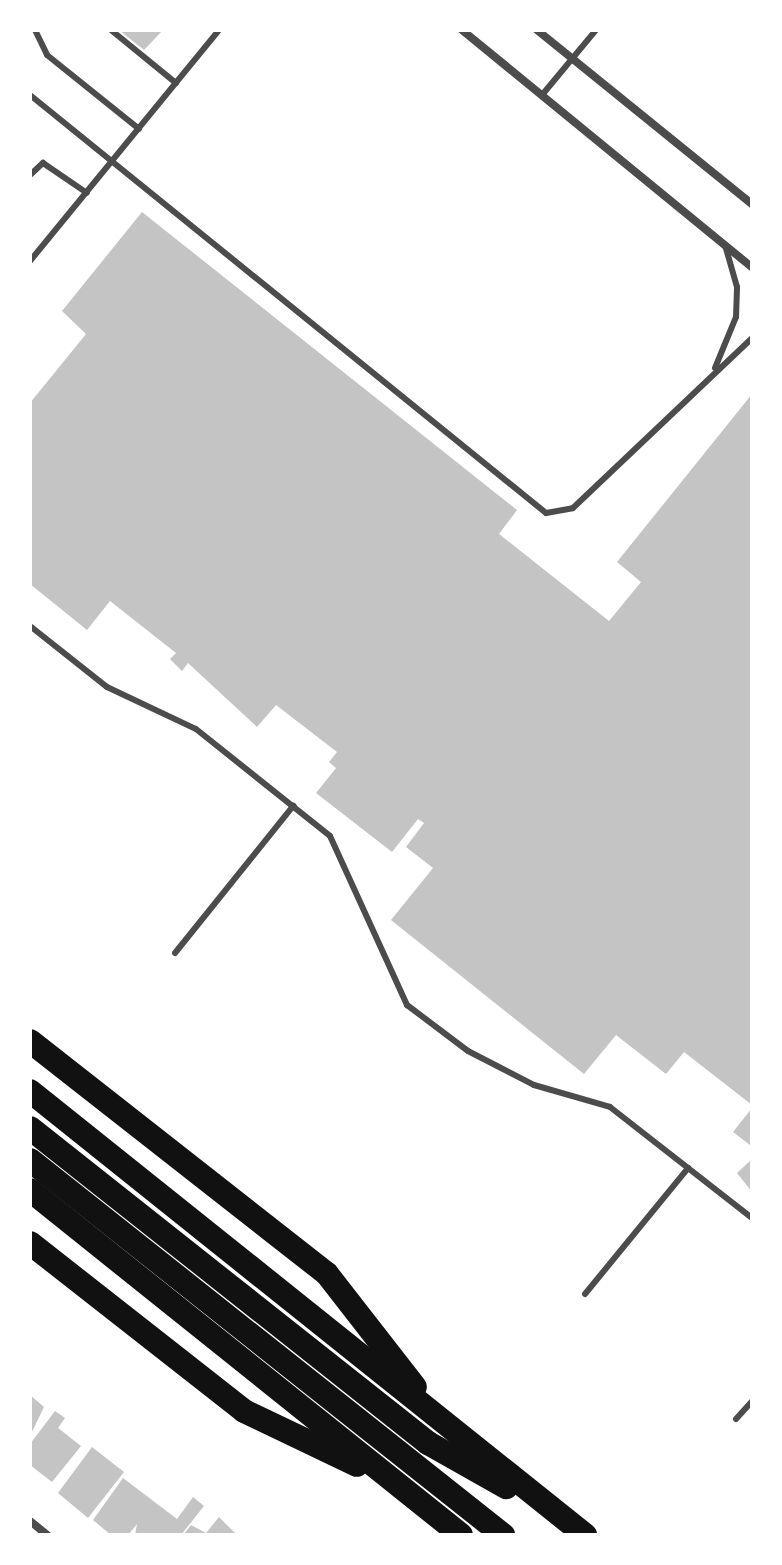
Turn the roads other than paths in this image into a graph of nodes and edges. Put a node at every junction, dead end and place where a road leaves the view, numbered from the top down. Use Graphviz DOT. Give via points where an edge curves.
graph roads {
  1 [pos="35,30"];
  2 [pos="111,30"];
  3 [pos="219,30"];
  4 [pos="462,30"];
  5 [pos="537,30"];
  6 [pos="596,30"];
  7 [pos="573,59"];
  8 [pos="176,83"];
  9 [pos="30,95"];
  10 [pos="542,95"];
  11 [pos="139,129"];
  12 [pos="112,163"];
  13 [pos="30,175"];
  14 [pos="87,193"];
  15 [pos="752,204"];
  16 [pos="725,245"];
  17 [pos="30,261"];
  18 [pos="752,267"];
  19 [pos="752,338"];
  20 [pos="713,373"];
  21 [pos="30,626"];
  22 [pos="293,806"];
  23 [pos="175,953"];
  24 [pos="30,1041"];
  25 [pos="30,1091"];
  26 [pos="30,1128"];
  27 [pos="30,1160"];
  28 [pos="688,1168"];
  29 [pos="30,1190"];
  30 [pos="752,1218"];
  31 [pos="30,1243"];
  32 [pos="585,1294"];
  33 [pos="752,1401"];
  34 [pos="736,1419"];
  35 [pos="441,1420"];
  36 [pos="397,1484"];
  37 [pos="565,1519"];
  38 [pos="30,1521"];
  39 [pos="47,1535"];
  40 [pos="461,1535"];
  41 [pos="503,1535"];
  42 [pos="585,1535"];
  1 -- 11 [label="lane" via="47,55"];
  2 -- 8 [label="lane"];
  3 -- 8 [label="lane"];
  4 -- 10 [label="street"];
  5 -- 7 [label="street"];
  6 -- 7 [label="lane"];
  7 -- 10 [label="lane"];
  7 -- 15 [label="street"];
  8 -- 11 [label="lane"];
  9 -- 12 [label="lane"];
  10 -- 16 [label="street"];
  11 -- 12 [label="lane"];
  12 -- 14 [label="lane"];
  12 -- 20 [label="lane" via="546,513 573,508"];
  13 -- 14 [label="lane" via="43,163"];
  14 -- 17 [label="lane"];
  16 -- 18 [label="street"];
  16 -- 20 [label="lane" via="737,287 736,317"];
  19 -- 20 [label="lane"];
  21 -- 22 [label="lane" via="107,687 189,723"];
  22 -- 23 [label="lane"];
  22 -- 28 [label="lane" via="330,836 407,1005 468,1051 534,1085 610,1107"];
  24 -- 35 [label="highway" via="327,1274"];
  25 -- 35 [label="highway"];
  26 -- 37 [label="highway" via="428,1443"];
  27 -- 41 [label="highway"];
  28 -- 30 [label="lane"];
  28 -- 32 [label="lane"];
  29 -- 36 [label="highway"];
  31 -- 36 [label="highway" via="244,1411"];
  33 -- 34 [label="lane"];
  35 -- 37 [label="highway"];
  36 -- 40 [label="highway"];
  37 -- 42 [label="highway"];
  38 -- 39 [label="street"];
}
